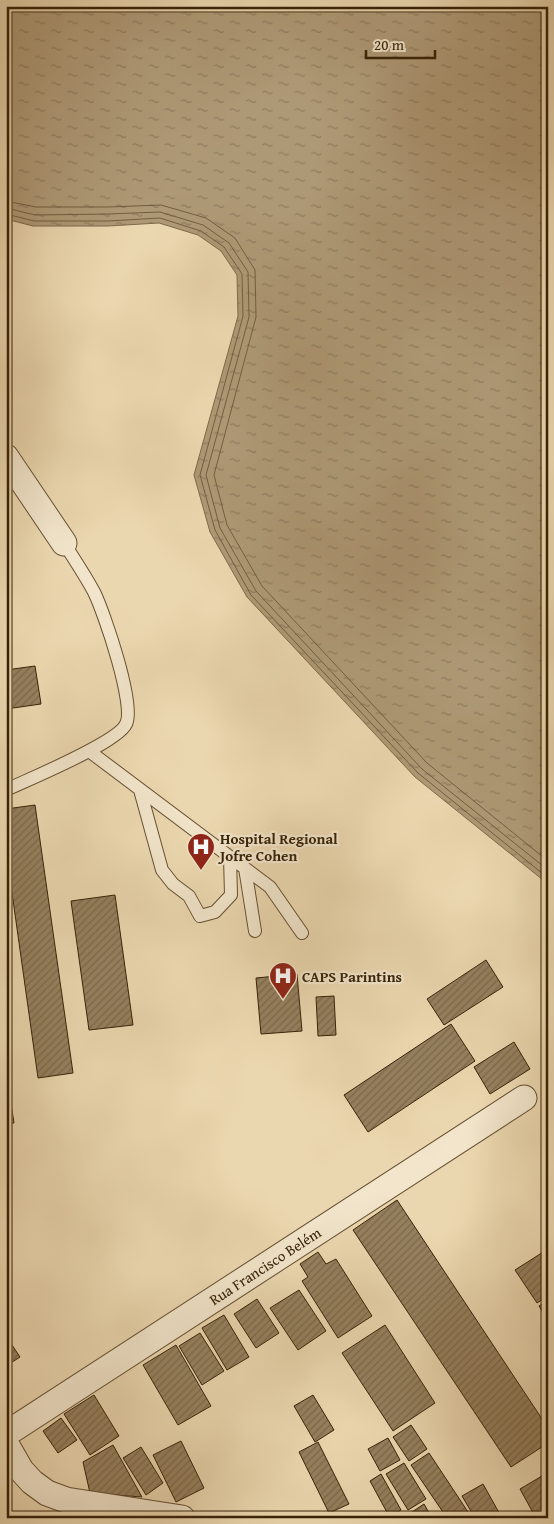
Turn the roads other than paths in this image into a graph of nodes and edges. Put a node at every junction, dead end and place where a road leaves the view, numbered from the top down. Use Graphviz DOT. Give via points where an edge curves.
graph roads {
  1 [pos="6,457"];
  2 [pos="64,543"];
  3 [pos="88,751"];
  4 [pos="6,790"];
  5 [pos="140,790"];
  6 [pos="230,857"];
  7 [pos="245,868"];
  8 [pos="255,931"];
  9 [pos="302,934"];
  10 [pos="524,1098"];
  11 [pos="6,1434"];
  12 [pos="6,1444"];
  13 [pos="182,1518"];
  1 -- 2 [label="street"];
  2 -- 3 [label="lane" via="101,608 120,669 128,714 126,724 119,732"];
  3 -- 4 [label="lane"];
  3 -- 5 [label="lane"];
  5 -- 6 [label="lane"];
  5 -- 6 [label="lane" via="162,870 189,896 200,916 215,912 231,895"];
  6 -- 7 [label="lane"];
  7 -- 8 [label="lane"];
  7 -- 9 [label="lane" via="270,887"];
  10 -- 11 [label="street, Rua Francisco Belém"];
  12 -- 13 [label="street" via="21,1470 48,1493 66,1500"];
}
